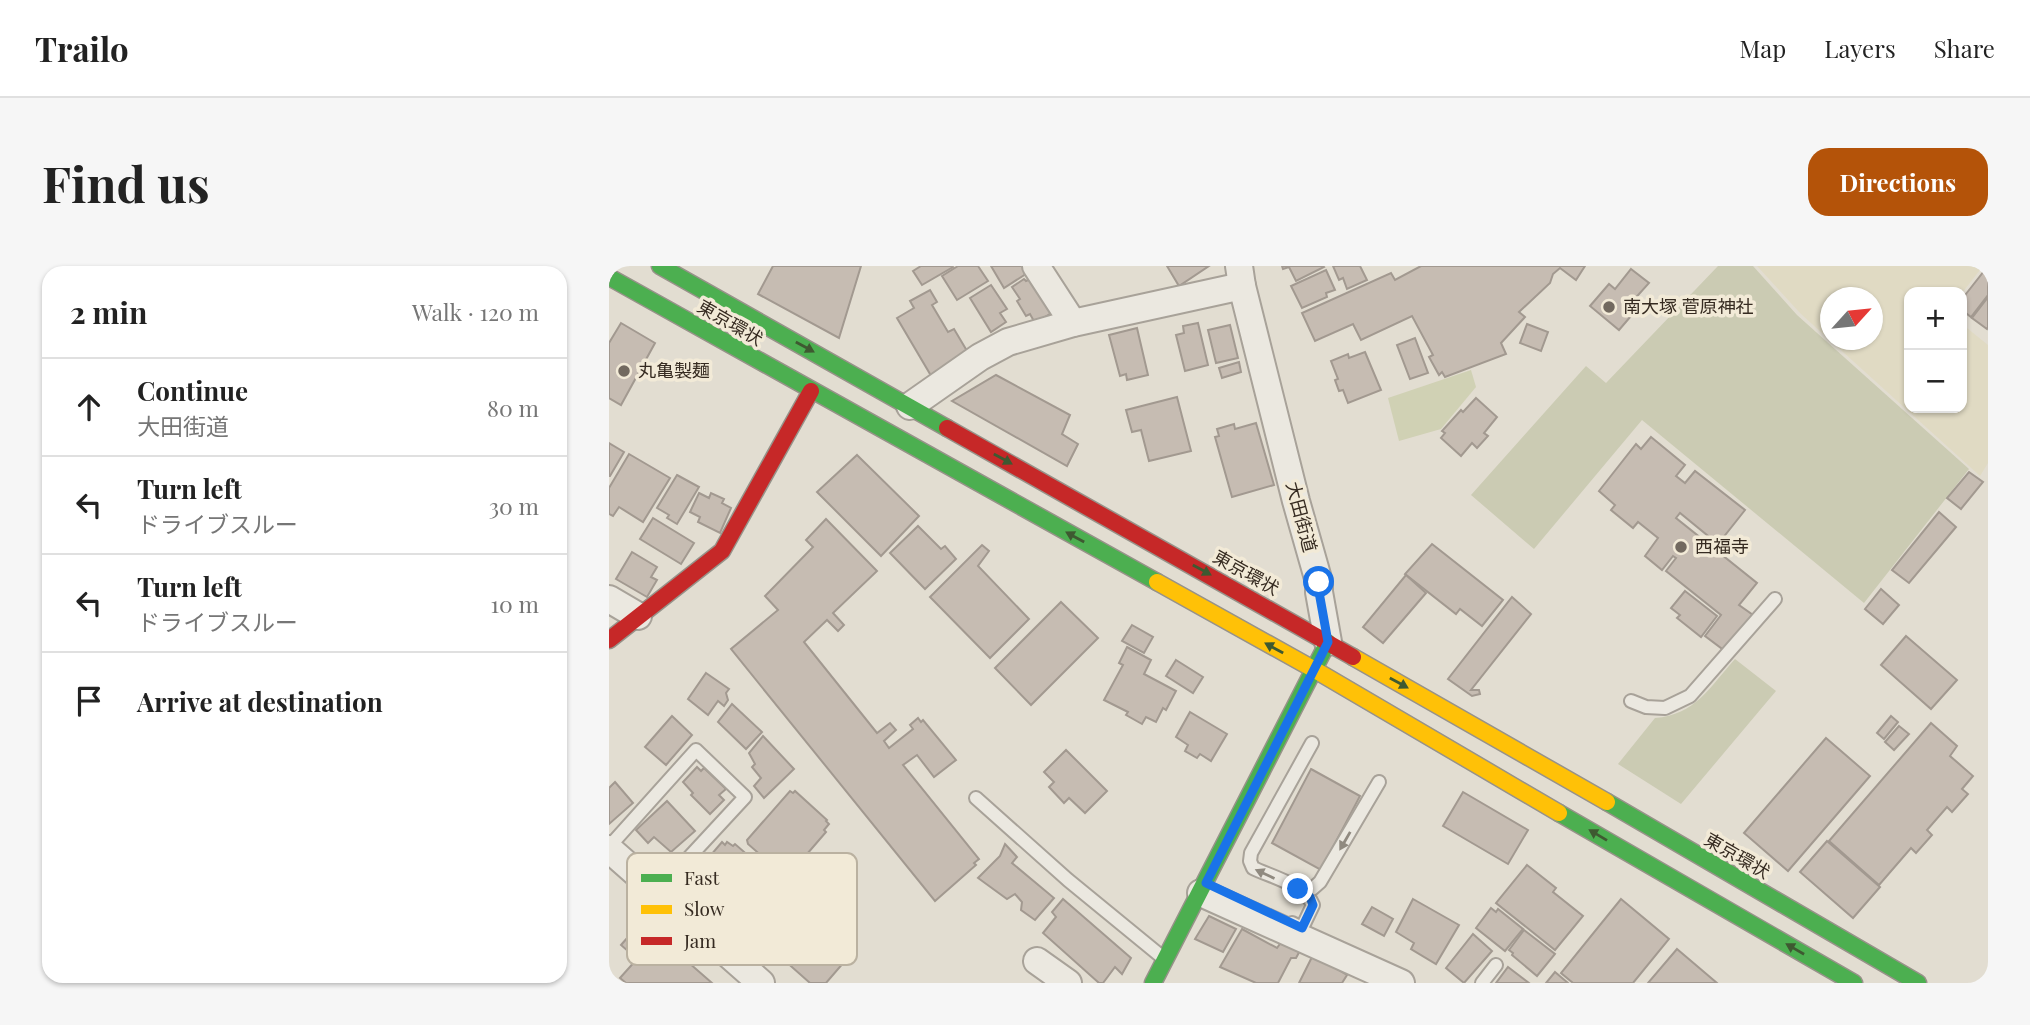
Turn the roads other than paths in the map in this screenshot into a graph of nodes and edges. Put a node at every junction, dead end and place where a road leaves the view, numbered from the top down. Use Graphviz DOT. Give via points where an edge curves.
graph roads {
  1 [pos="660,266"];
  2 [pos="1036,266"];
  3 [pos="1241,276"];
  4 [pos="609,277"];
  5 [pos="1073,323"];
  6 [pos="811,391"];
  7 [pos="910,406"];
  8 [pos="609,599"];
  9 [pos="1775,599"];
  10 [pos="638,616"];
  11 [pos="609,640"];
  12 [pos="1328,642"];
  13 [pos="1315,670"];
  14 [pos="1631,701"];
  15 [pos="1312,743"];
  16 [pos="1379,782"];
  17 [pos="976,798"];
  18 [pos="609,848"];
  19 [pos="693,853"];
  20 [pos="627,864"];
  21 [pos="1204,888"];
  22 [pos="1302,891"];
  23 [pos="1166,960"];
  24 [pos="1037,961"];
  25 [pos="741,965"];
  26 [pos="1496,965"];
  27 [pos="761,983"];
  28 [pos="1068,983"];
  29 [pos="1153,983"];
  30 [pos="1401,983"];
  31 [pos="1482,983"];
  32 [pos="1854,983"];
  33 [pos="1918,983"];
  1 -- 7 [label="main road, 東京環状, one-way"];
  2 -- 5 [label="street"];
  3 -- 5 [label="street"];
  3 -- 12 [label="street, 大田街道" via="1319,582"];
  4 -- 6 [label="main road, 東京環状"];
  5 -- 7 [label="street" via="1007,342"];
  6 -- 10 [label="main road" via="722,551"];
  13 -- 6 [label="main road, 東京環状, one-way"];
  7 -- 12 [label="main road, 東京環状, one-way"];
  8 -- 10 [label="street"];
  9 -- 14 [label="lane" via="1691,696 1665,708"];
  10 -- 11 [label="main road"];
  12 -- 13 [label="main road"];
  12 -- 33 [label="main road, 東京環状, one-way"];
  13 -- 21 [label="main road"];
  32 -- 13 [label="main road, 東京環状, one-way"];
  22 -- 15 [label="lane, one-way" via="1254,868 1250,861"];
  16 -- 22 [label="lane, one-way" via="1320,882"];
  17 -- 23 [label="lane"];
  18 -- 19 [label="lane" via="696,750 745,797"];
  18 -- 20 [label="street"];
  21 -- 22 [label="lane" via="1302,928 1313,905"];
  21 -- 23 [label="main road"];
  21 -- 30 [label="street"];
  23 -- 29 [label="main road"];
  24 -- 28 [label="street"];
  25 -- 27 [label="street"];
  26 -- 31 [label="lane"];
}
